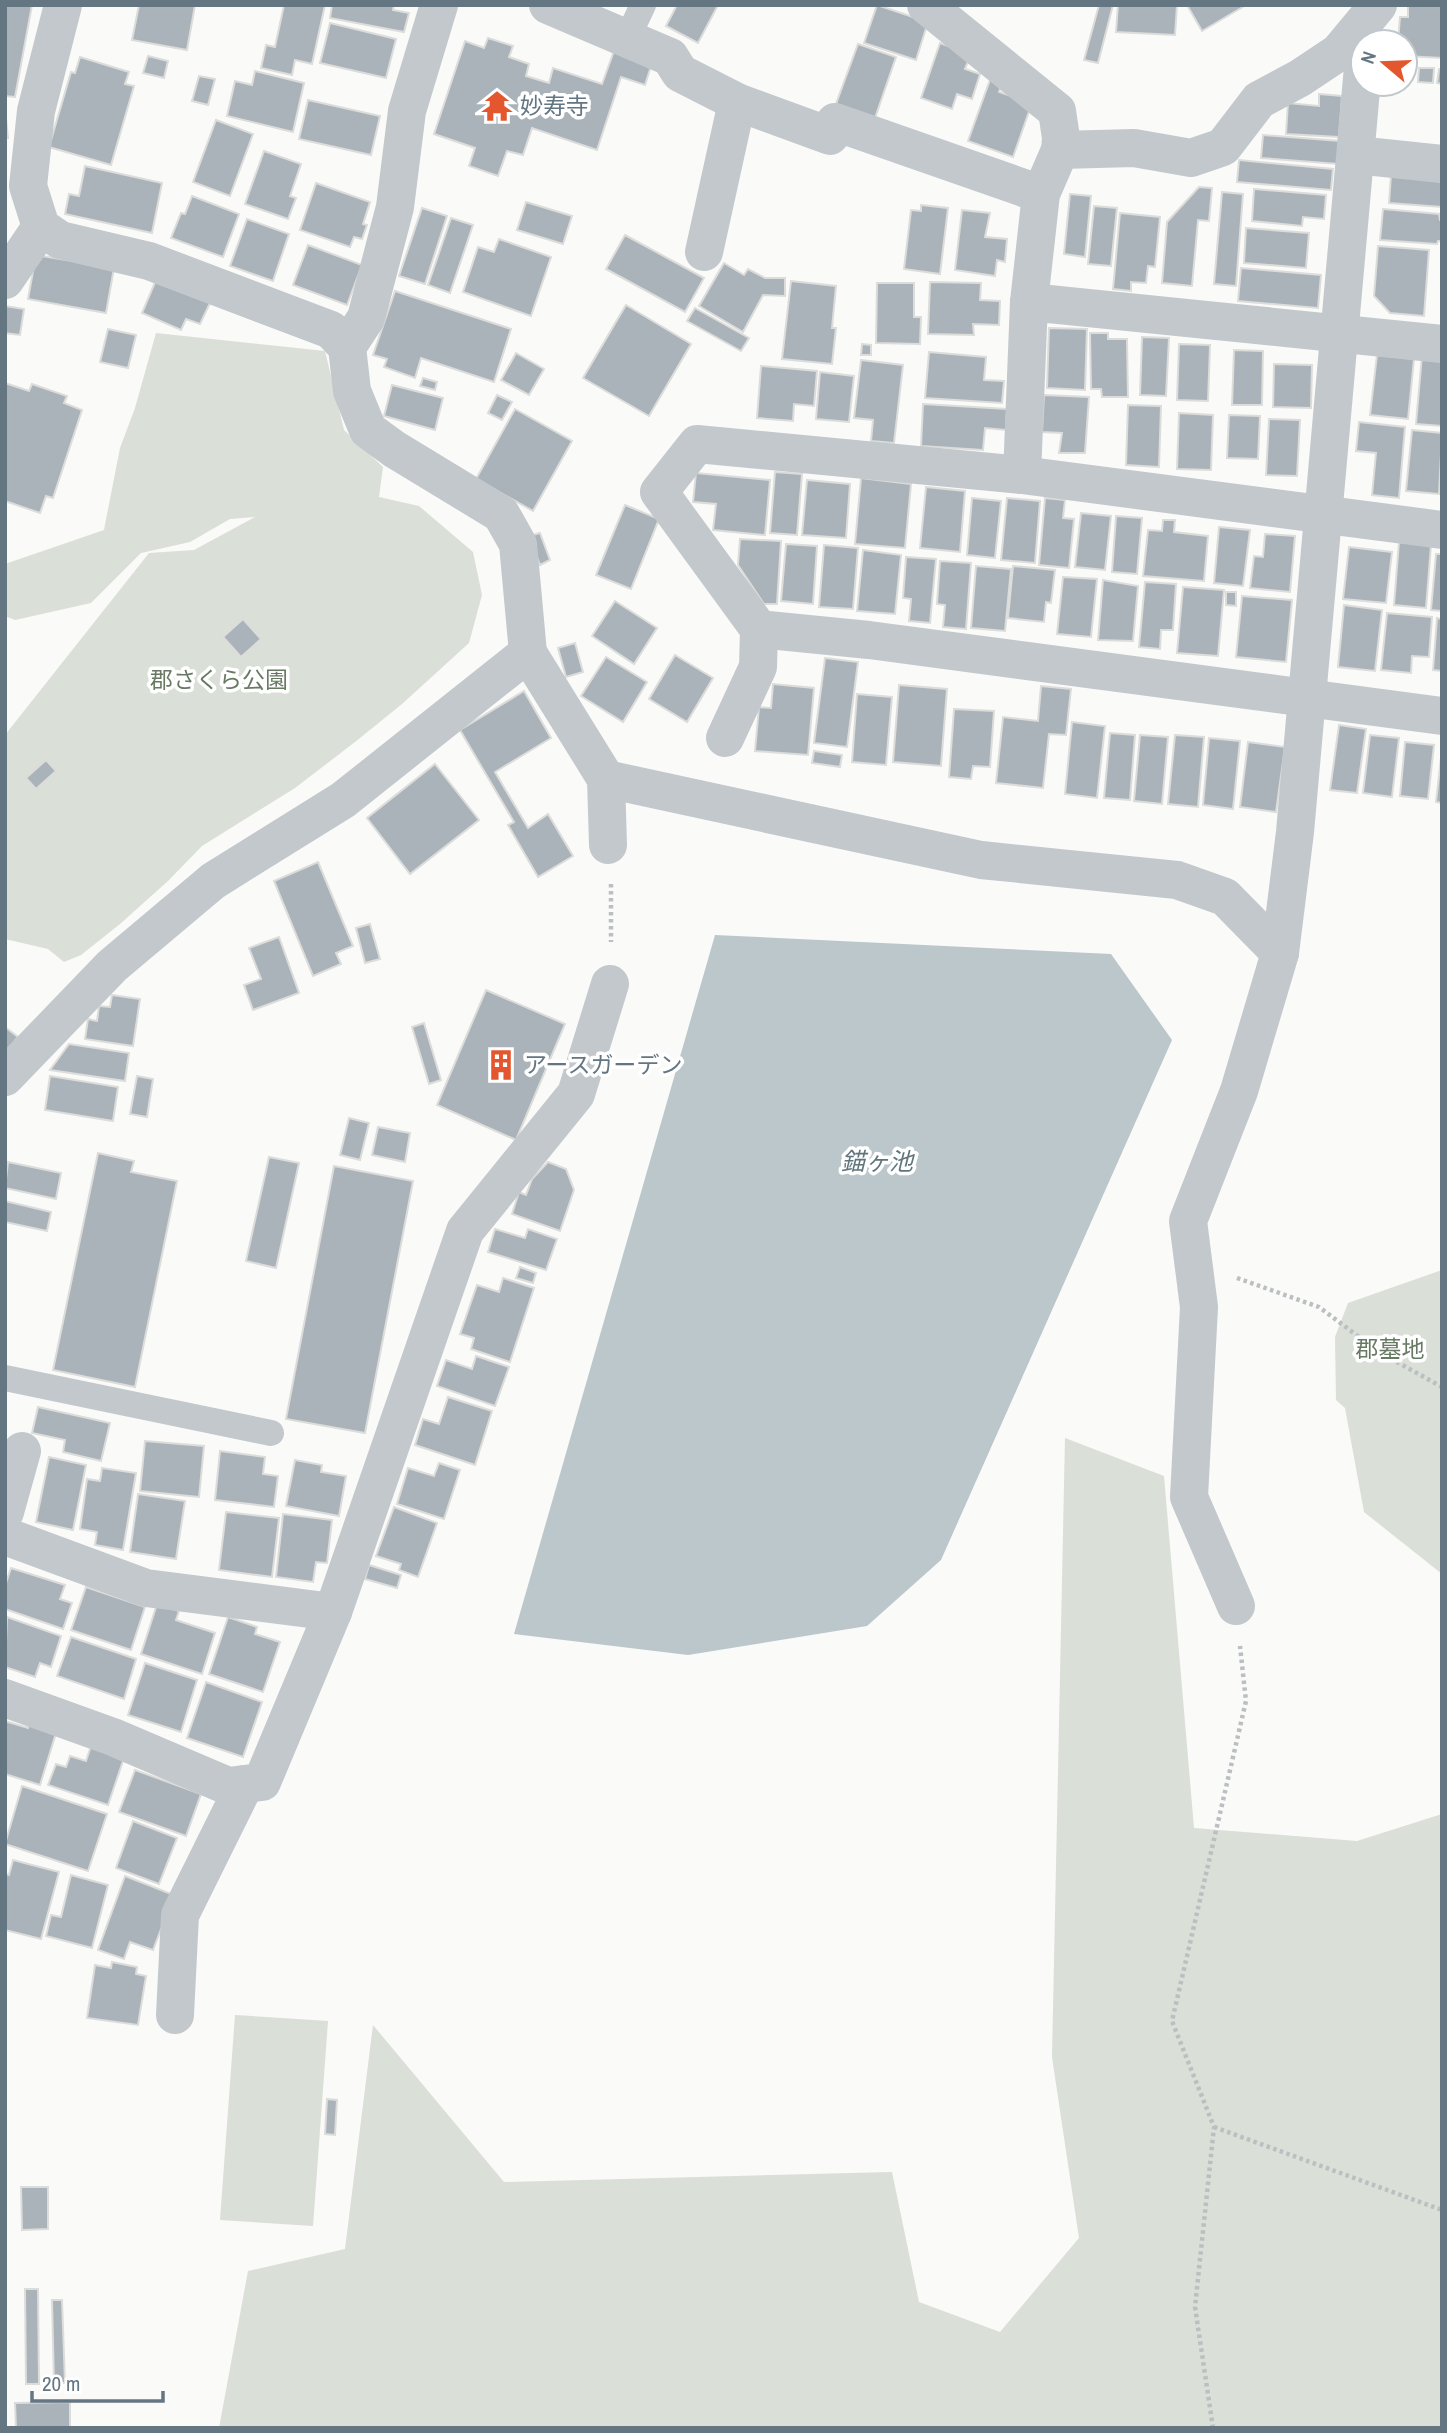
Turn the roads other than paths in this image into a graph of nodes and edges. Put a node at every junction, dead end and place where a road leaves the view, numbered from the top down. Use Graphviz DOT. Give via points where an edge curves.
graph roads {
  1 [pos="63,5"];
  2 [pos="439,5"];
  3 [pos="548,5"];
  4 [pos="926,5"];
  5 [pos="1363,18"];
  6 [pos="635,22"];
  7 [pos="1361,98"];
  8 [pos="737,102"];
  9 [pos="1060,150"];
  10 [pos="1356,155"];
  11 [pos="1442,164"];
  12 [pos="17,187"];
  13 [pos="1041,194"];
  14 [pos="41,227"];
  15 [pos="704,252"];
  16 [pos="5,280"];
  17 [pos="1029,302"];
  18 [pos="1339,332"];
  19 [pos="1442,344"];
  20 [pos="347,348"];
  21 [pos="1022,475"];
  22 [pos="1323,515"];
  23 [pos="1442,530"];
  24 [pos="759,629"];
  25 [pos="528,653"];
  26 [pos="1307,698"];
  27 [pos="1442,716"];
  28 [pos="725,738"];
  29 [pos="606,779"];
  30 [pos="608,845"];
  31 [pos="1280,953"];
  32 [pos="610,984"];
  33 [pos="5,1077"];
  34 [pos="5,1378"];
  35 [pos="271,1433"];
  36 [pos="22,1451"];
  37 [pos="5,1512"];
  38 [pos="5,1536"];
  39 [pos="1236,1606"];
  40 [pos="333,1612"];
  41 [pos="5,1698"];
  42 [pos="245,1784"];
  43 [pos="175,2015"];
  1 -- 12 [label="street"];
  2 -- 20 [label="street" via="407,111 395,207 366,318"];
  3 -- 6 [label="street"];
  4 -- 9 [label="street" via="1057,111"];
  5 -- 9 [label="street" via="1339,52 1259,100 1223,147 1191,158 1134,148"];
  6 -- 8 [label="street" via="680,73"];
  7 -- 10 [label="street"];
  8 -- 13 [label="street" via="830,136 835,122"];
  8 -- 15 [label="street"];
  9 -- 13 [label="street"];
  10 -- 11 [label="street"];
  10 -- 18 [label="street"];
  12 -- 14 [label="street"];
  13 -- 17 [label="street"];
  14 -- 16 [label="street"];
  14 -- 20 [label="street" via="60,240 149,261 331,330"];
  17 -- 18 [label="street"];
  17 -- 21 [label="street"];
  18 -- 19 [label="street"];
  18 -- 22 [label="street"];
  20 -- 25 [label="street" via="352,391 368,430 501,514 518,544"];
  21 -- 22 [label="street"];
  21 -- 24 [label="street" via="697,444 659,492"];
  22 -- 23 [label="street"];
  22 -- 26 [label="street"];
  24 -- 26 [label="street"];
  24 -- 28 [label="street" via="758,667"];
  25 -- 29 [label="street"];
  25 -- 33 [label="street" via="343,800 213,881 112,966"];
  26 -- 27 [label="street"];
  26 -- 31 [label="street"];
  29 -- 30 [label="street"];
  29 -- 31 [label="street" via="981,860 1177,880 1225,897"];
  31 -- 39 [label="street" via="1239,1091 1188,1221 1199,1307 1189,1497"];
  32 -- 40 [label="street" via="576,1094 465,1231"];
  34 -- 35 [label="lane"];
  36 -- 37 [label="street"];
  38 -- 40 [label="street" via="146,1588"];
  40 -- 42 [label="street" via="262,1782"];
  41 -- 42 [label="street" via="228,1786"];
  42 -- 43 [label="street" via="180,1915"];
}
